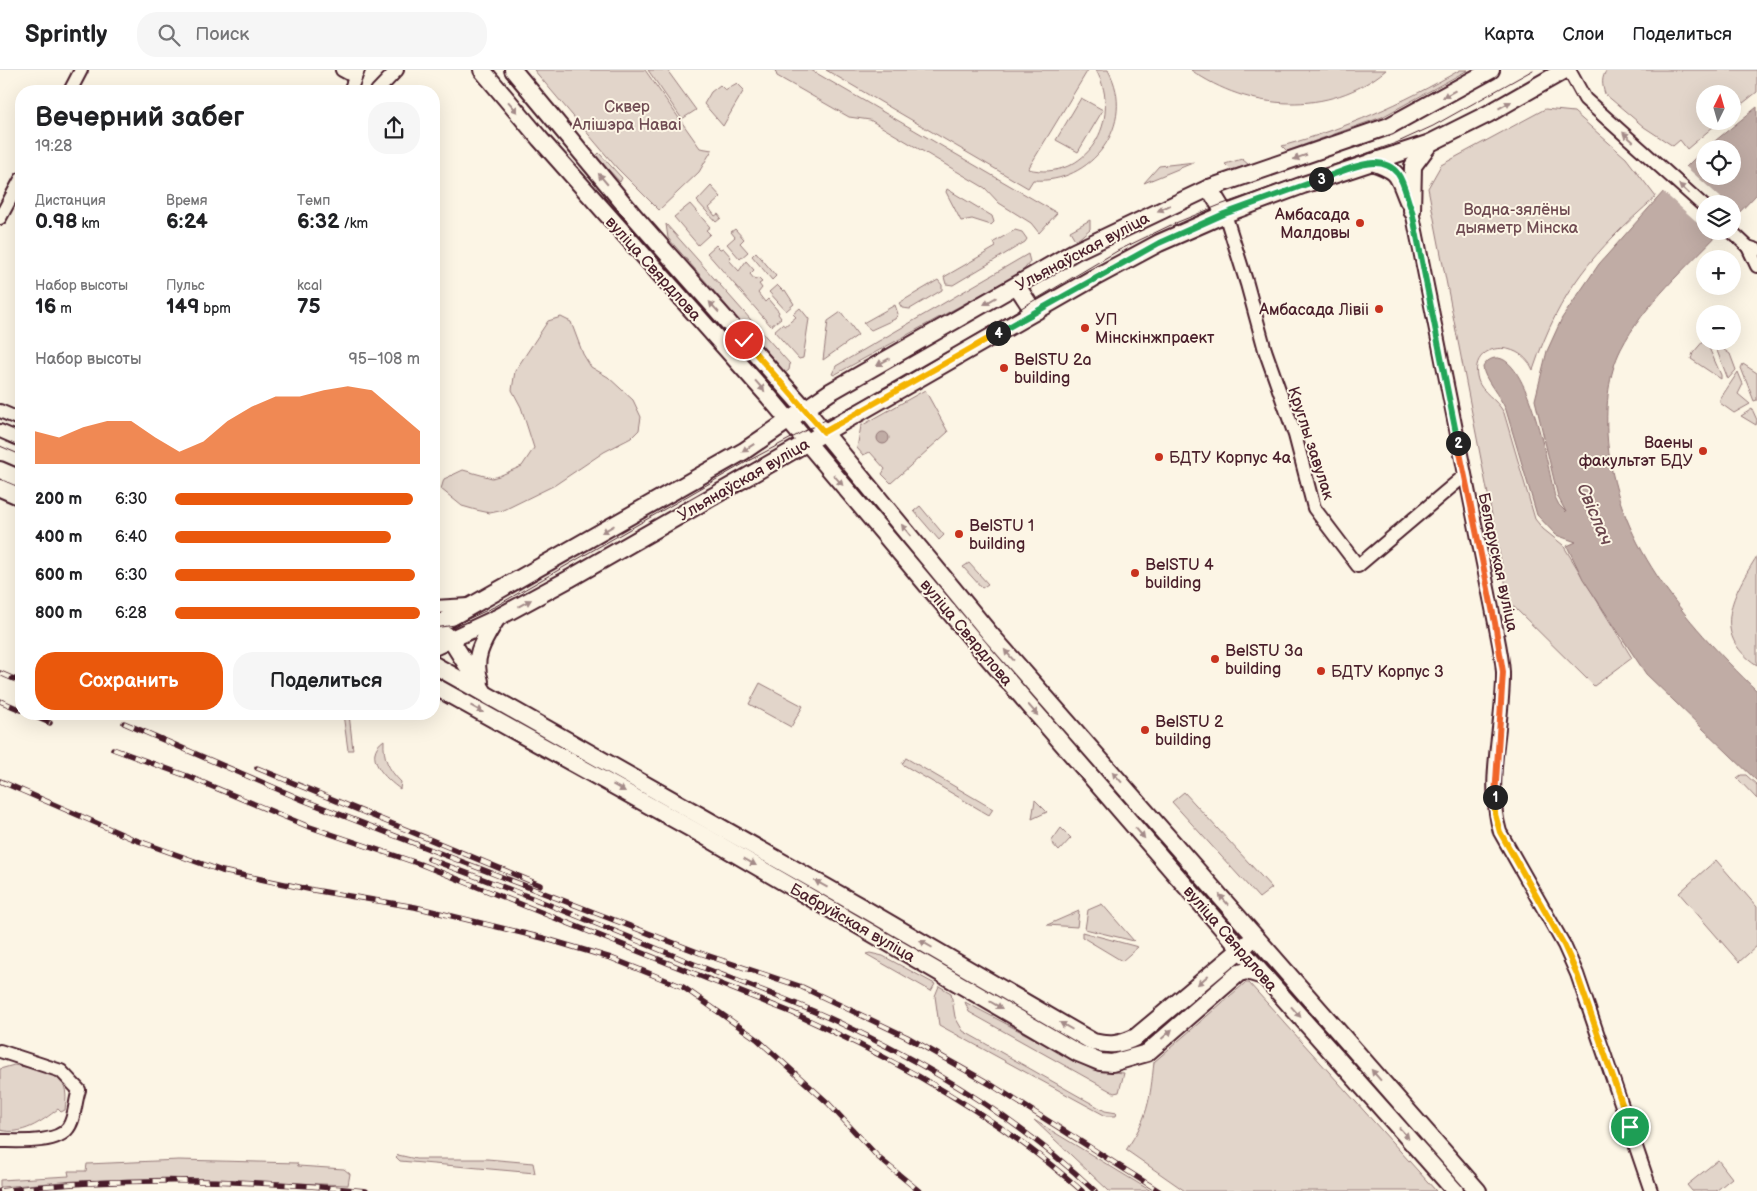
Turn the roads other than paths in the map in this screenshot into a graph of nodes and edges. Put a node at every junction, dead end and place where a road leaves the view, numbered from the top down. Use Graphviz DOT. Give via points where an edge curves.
graph roads {
  1 [pos="81,70"];
  2 [pos="342,70"];
  3 [pos="366,70"];
  4 [pos="397,70"];
  5 [pos="482,70"];
  6 [pos="513,70"];
  7 [pos="1491,70"];
  8 [pos="1567,70"];
  9 [pos="357,74"];
  10 [pos="73,85"];
  11 [pos="383,85"];
  12 [pos="1430,143"];
  13 [pos="1372,162"];
  14 [pos="1209,188"];
  15 [pos="15,190"];
  16 [pos="1696,200"];
  17 [pos="1412,211"];
  18 [pos="1224,214"];
  19 [pos="0,218"];
  20 [pos="1741,239"];
  21 [pos="1753,249"];
  22 [pos="1757,266"];
  23 [pos="1017,286"];
  24 [pos="1034,312"];
  25 [pos="805,409"];
  26 [pos="0,411"];
  27 [pos="15,417"];
  28 [pos="789,421"];
  29 [pos="0,431"];
  30 [pos="824,432"];
  31 [pos="15,437"];
  32 [pos="807,442"];
  33 [pos="0,470"];
  34 [pos="15,476"];
  35 [pos="1464,476"];
  36 [pos="0,488"];
  37 [pos="15,494"];
  38 [pos="569,551"];
  39 [pos="569,580"];
  40 [pos="476,604"];
  41 [pos="440,607"];
  42 [pos="497,618"];
  43 [pos="440,622"];
  44 [pos="440,630"];
  45 [pos="451,640"];
  46 [pos="440,644"];
  47 [pos="440,668"];
  48 [pos="440,689"];
  49 [pos="484,693"];
  50 [pos="1255,936"];
  51 [pos="1241,950"];
  52 [pos="1264,976"];
  53 [pos="0,1051"];
  54 [pos="0,1141"];
  55 [pos="1455,1191"];
  56 [pos="1478,1191"];
  57 [pos="1652,1191"];
  1 -- 10 [label="street"];
  2 -- 9 [label="street"];
  3 -- 9 [label="street"];
  4 -- 11 [label="street"];
  5 -- 28 [label="main road, вуліца Свярдлова, one-way"];
  25 -- 6 [label="main road, вуліца Свярдлова, one-way" via="634,216"];
  7 -- 14 [label="main road, Ульянаўская вуліца, one-way" via="1390,126"];
  12 -- 8 [label="main road, Ульянаўская вуліца, one-way"];
  16 -- 8 [label="street, one-way" via="1585,99"];
  12 -- 13 [label="main road, Ульянаўская вуліца"];
  12 -- 17 [label="main road" via="1413,166"];
  13 -- 17 [label="main road" via="1386,166 1398,175"];
  13 -- 18 [label="main road, Ульянаўская вуліца"];
  14 -- 18 [label="main road"];
  14 -- 23 [label="main road, Ульянаўская вуліца, one-way" via="1074,252"];
  15 -- 19 [label="street"];
  17 -- 35 [label="street, Беларуская вуліца"];
  18 -- 24 [label="main road, Ульянаўская вуліца" via="1159,243"];
  18 -- 35 [label="street, Круглы завулак" via="1264,350 1295,435 1314,508 1358,566"];
  20 -- 21 [label="street"];
  21 -- 22 [label="street"];
  23 -- 24 [label="main road"];
  23 -- 25 [label="main road, Ульянаўская вуліца, one-way"];
  24 -- 30 [label="main road, Ульянаўская вуліца"];
  25 -- 28 [label="main road, Ульянаўская вуліца"];
  25 -- 30 [label="main road, вуліца Свярдлова"];
  26 -- 27 [label="street"];
  28 -- 32 [label="main road, вуліца Свярдлова"];
  28 -- 38 [label="main road, Ульянаўская вуліца, one-way" via="744,451"];
  29 -- 31 [label="street"];
  30 -- 32 [label="main road, Ульянаўская вуліца"];
  50 -- 30 [label="main road, вуліца Свярдлова, one-way" via="991,635"];
  32 -- 39 [label="main road, Ульянаўская вуліца"];
  32 -- 51 [label="main road, вуліца Свярдлова, one-way"];
  33 -- 34 [label="main road"];
  35 -- 57 [label="street, Беларуская вуліца" via="1503,672 1495,814 1500,832 1577,974"];
  36 -- 37 [label="main road"];
  38 -- 39 [label="main road" via="565,566"];
  38 -- 40 [label="main road, Ульянаўская вуліца"];
  42 -- 39 [label="main road, Ульянаўская вуліца, one-way"];
  40 -- 41 [label="street"];
  40 -- 43 [label="main road, Ульянаўская вуліца"];
  42 -- 45 [label="main road, Ульянаўская вуліца"];
  42 -- 49 [label="main road" via="477,656 478,675"];
  44 -- 45 [label="main road"];
  45 -- 46 [label="main road, Ульянаўская вуліца"];
  45 -- 49 [label="main road"];
  47 -- 49 [label="main road, Бабруйская вуліца"];
  48 -- 52 [label="main road, Бабруйская вуліца, one-way" via="714,842 1078,1053 1100,1062 1121,1062 1147,1053 1239,973 1247,970"];
  51 -- 49 [label="main road, Бабруйская вуліца, one-way" via="1136,1037 1110,1046 1093,1042"];
  50 -- 51 [label="main road, Бабруйская вуліца"];
  56 -- 50 [label="main road, вуліца Свярдлова, one-way"];
  51 -- 52 [label="main road, вуліца Свярдлова"];
  52 -- 55 [label="main road, вуліца Свярдлова, one-way"];
  53 -- 54 [label="street" via="61,1071 79,1090 69,1127 60,1135"];
}
